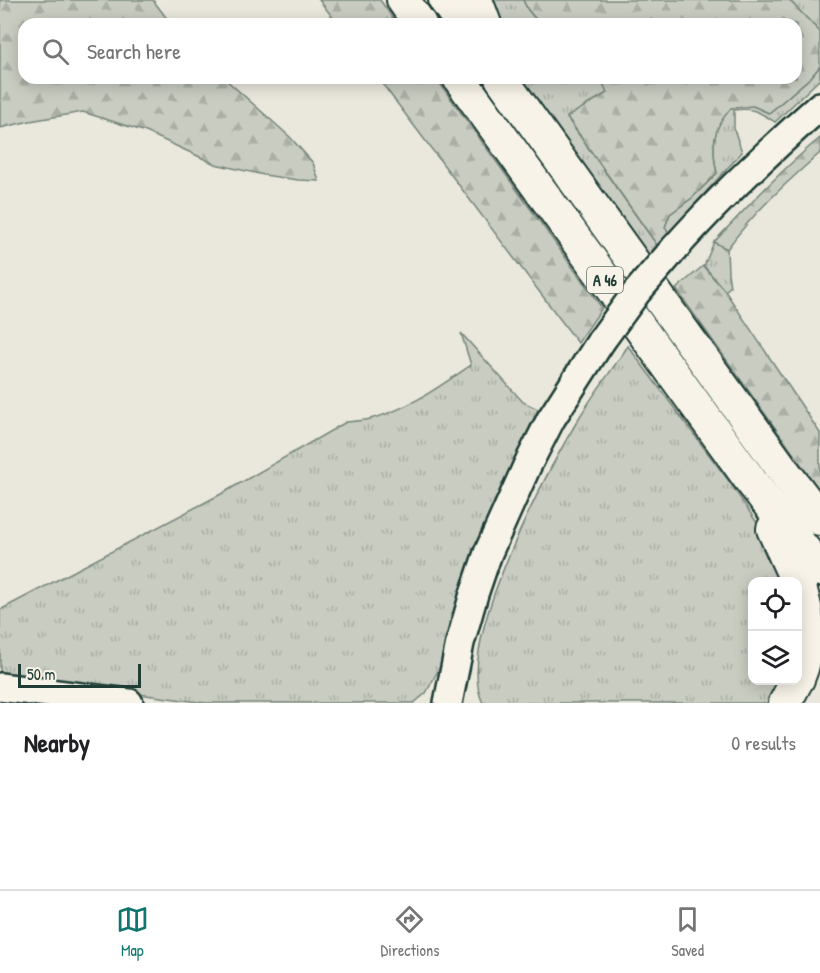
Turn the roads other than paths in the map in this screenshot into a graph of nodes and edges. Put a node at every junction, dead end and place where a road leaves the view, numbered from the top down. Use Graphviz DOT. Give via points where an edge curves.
graph roads {
  1 [pos="403,0"];
  2 [pos="445,0"];
  3 [pos="476,0"];
  4 [pos="416,18"];
  5 [pos="458,18"];
  6 [pos="482,18"];
  7 [pos="463,84"];
  8 [pos="505,84"];
  9 [pos="513,84"];
  10 [pos="820,106"];
  11 [pos="531,120"];
  12 [pos="752,481"];
  13 [pos="820,519"];
  14 [pos="820,570"];
  15 [pos="795,577"];
  16 [pos="802,594"];
  17 [pos="802,668"];
  18 [pos="794,685"];
  19 [pos="0,687"];
  20 [pos="129,703"];
  21 [pos="435,703"];
  22 [pos="442,703"];
  23 [pos="448,703"];
  24 [pos="785,703"];
  1 -- 4 [label="highway"];
  2 -- 5 [label="highway"];
  3 -- 6 [label="highway"];
  7 -- 12 [label="highway, A 46"];
  8 -- 11 [label="highway, A 46"];
  9 -- 11 [label="highway"];
  10 -- 23 [label="main road, bridge" via="728,190 636,293 551,419 492,544 460,643"];
  11 -- 13 [label="highway, A 46"];
  12 -- 14 [label="highway, A 46"];
  12 -- 15 [label="highway"];
  16 -- 17 [label="highway" via="808,628"];
  18 -- 24 [label="highway"];
  19 -- 20 [label="main road"];
  21 -- 22 [label="main road"];
}
